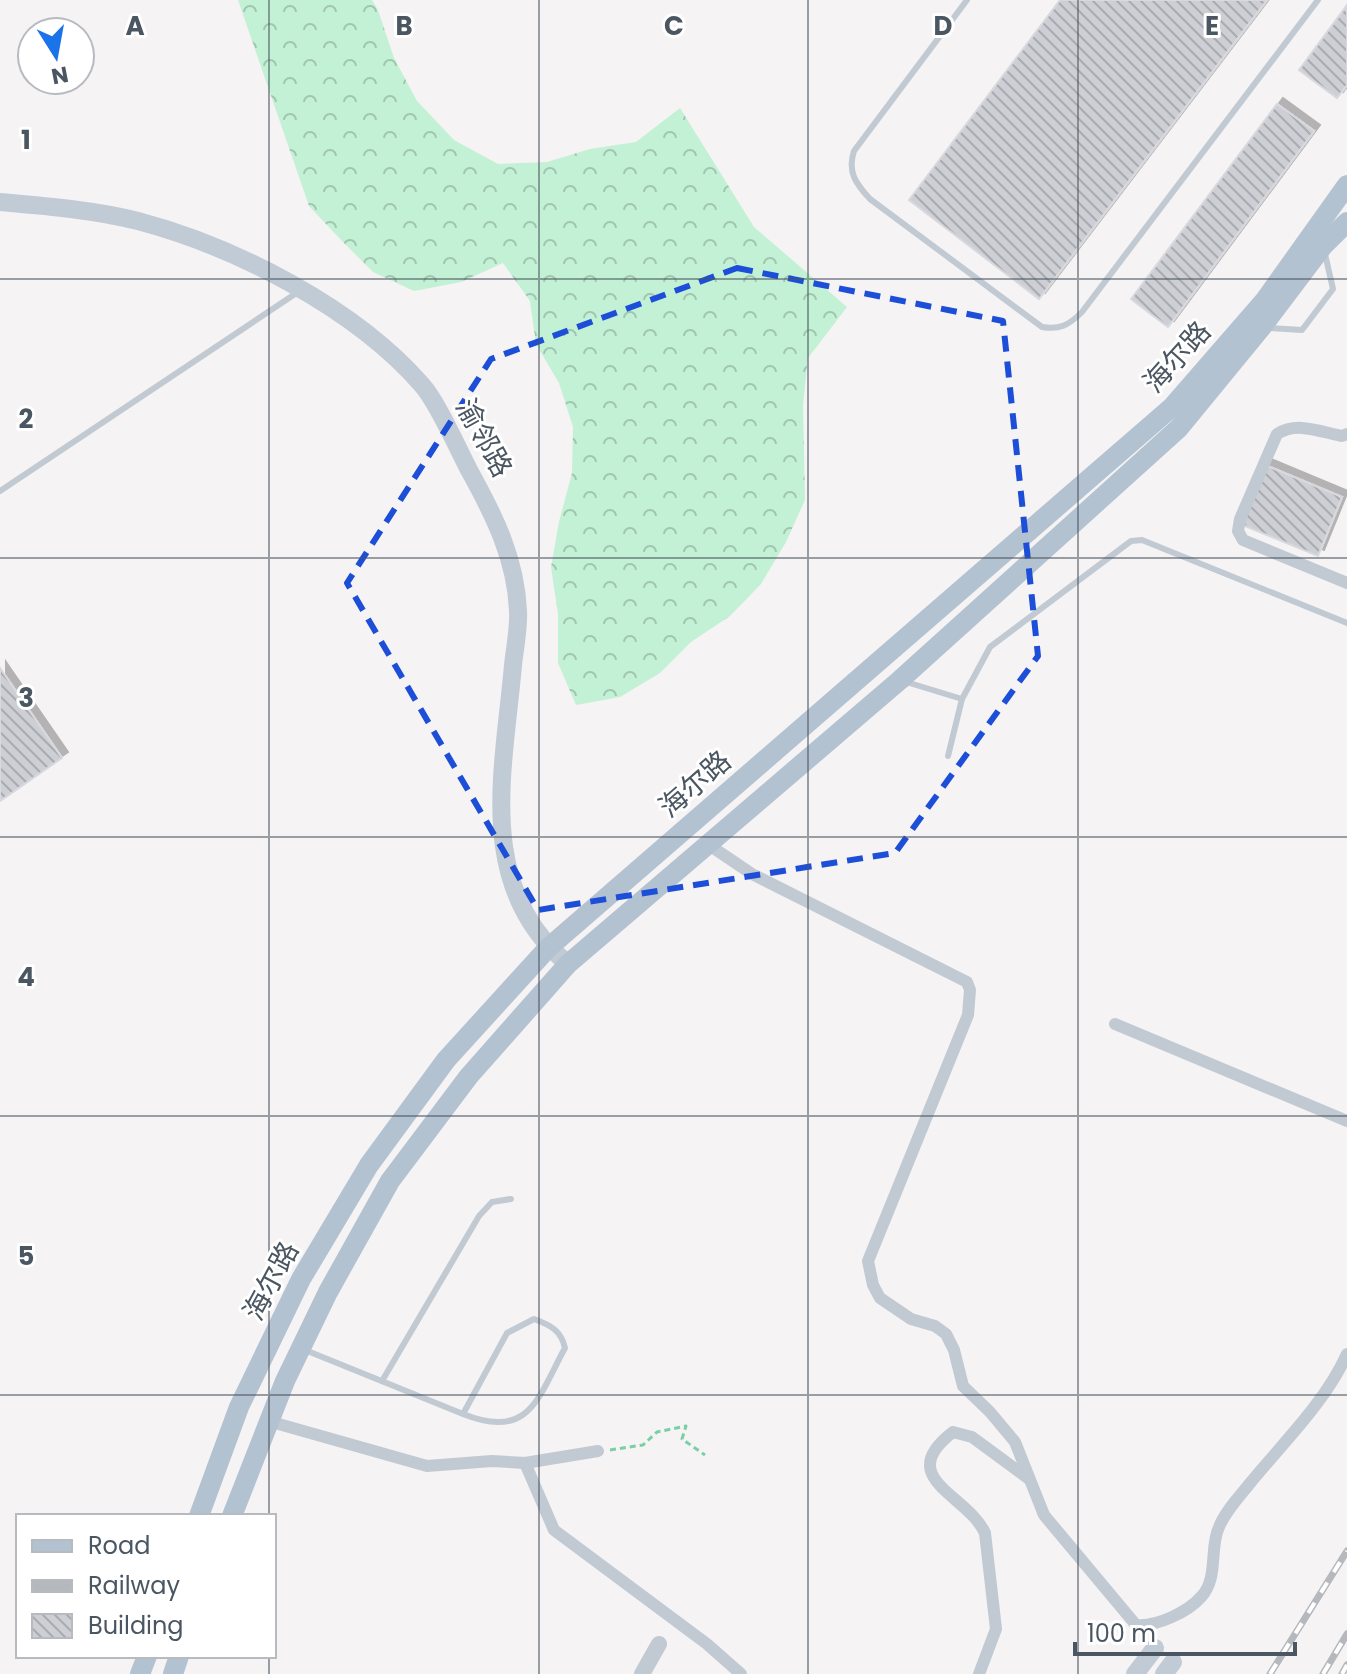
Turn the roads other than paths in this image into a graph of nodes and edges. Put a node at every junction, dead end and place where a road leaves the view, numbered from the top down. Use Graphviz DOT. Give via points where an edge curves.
graph roads {
  1 [pos="967,0"];
  2 [pos="1318,0"];
  3 [pos="1347,185"];
  4 [pos="0,202"];
  5 [pos="1347,222"];
  6 [pos="1323,246"];
  7 [pos="301,290"];
  8 [pos="1261,328"];
  9 [pos="1347,434"];
  10 [pos="0,491"];
  11 [pos="1347,583"];
  12 [pos="1347,623"];
  13 [pos="900,680"];
  14 [pos="962,699"];
  15 [pos="948,756"];
  16 [pos="709,845"];
  17 [pos="548,948"];
  18 [pos="568,964"];
  19 [pos="1115,1024"];
  20 [pos="1347,1121"];
  21 [pos="511,1199"];
  22 [pos="302,1348"];
  23 [pos="1347,1354"];
  24 [pos="382,1381"];
  25 [pos="463,1414"];
  26 [pos="268,1421"];
  27 [pos="598,1451"];
  28 [pos="525,1463"];
  29 [pos="1029,1479"];
  30 [pos="200,1514"];
  31 [pos="233,1514"];
  32 [pos="659,1644"];
  33 [pos="1155,1648"];
  34 [pos="1169,1668"];
  35 [pos="642,1674"];
  36 [pos="741,1674"];
  37 [pos="979,1674"];
  38 [pos="1135,1674"];
  1 -- 2 [label="lane" via="854,151 852,175 870,199 1042,327 1052,329 1071,324 1082,312"];
  3 -- 17 [label="main road, 海尔路" via="1265,300 1172,407"];
  4 -- 7 [label="main road, 渝邻路" via="137,221 228,253"];
  5 -- 6 [label="main road, 海尔路"];
  6 -- 8 [label="main road, 海尔路"];
  6 -- 8 [label="lane" via="1333,289 1310,320 1302,330"];
  7 -- 10 [label="lane"];
  7 -- 17 [label="main road, 渝邻路" via="367,333 424,387 497,520 514,571 518,613 501,830 515,897"];
  8 -- 13 [label="main road, 海尔路" via="1179,428"];
  9 -- 11 [label="street" via="1295,427 1277,434 1238,531 1243,540"];
  12 -- 14 [label="lane" via="1142,540 1131,541 990,647"];
  13 -- 14 [label="lane"];
  13 -- 16 [label="main road, 海尔路"];
  14 -- 15 [label="lane"];
  16 -- 18 [label="main road, 海尔路"];
  16 -- 29 [label="street" via="752,874 967,982 968,1015 868,1261 880,1298 946,1334 963,1386 1015,1442"];
  17 -- 18 [label="main road, 渝邻路"];
  17 -- 30 [label="main road, 海尔路" via="446,1060 369,1165 301,1279 239,1407"];
  18 -- 22 [label="main road, 海尔路" via="469,1076 390,1181"];
  19 -- 20 [label="street"];
  21 -- 24 [label="lane" via="492,1202 479,1216"];
  22 -- 24 [label="lane"];
  22 -- 26 [label="main road, 海尔路"];
  23 -- 29 [label="street" via="1217,1529 1212,1577 1202,1597 1162,1623 1136,1625 1044,1515"];
  24 -- 25 [label="lane"];
  25 -- 25 [label="lane" via="507,1423 522,1417 565,1348 563,1337 534,1319 507,1333"];
  26 -- 28 [label="street" via="427,1466"];
  26 -- 31 [label="main road, 海尔路"];
  27 -- 28 [label="street"];
  28 -- 36 [label="street" via="554,1530"];
  29 -- 37 [label="street" via="972,1437 953,1432 936,1446 930,1463 933,1481 980,1521 985,1533 996,1629"];
  32 -- 35 [label="street"];
  33 -- 34 [label="street"];
  33 -- 38 [label="main road"];
}
